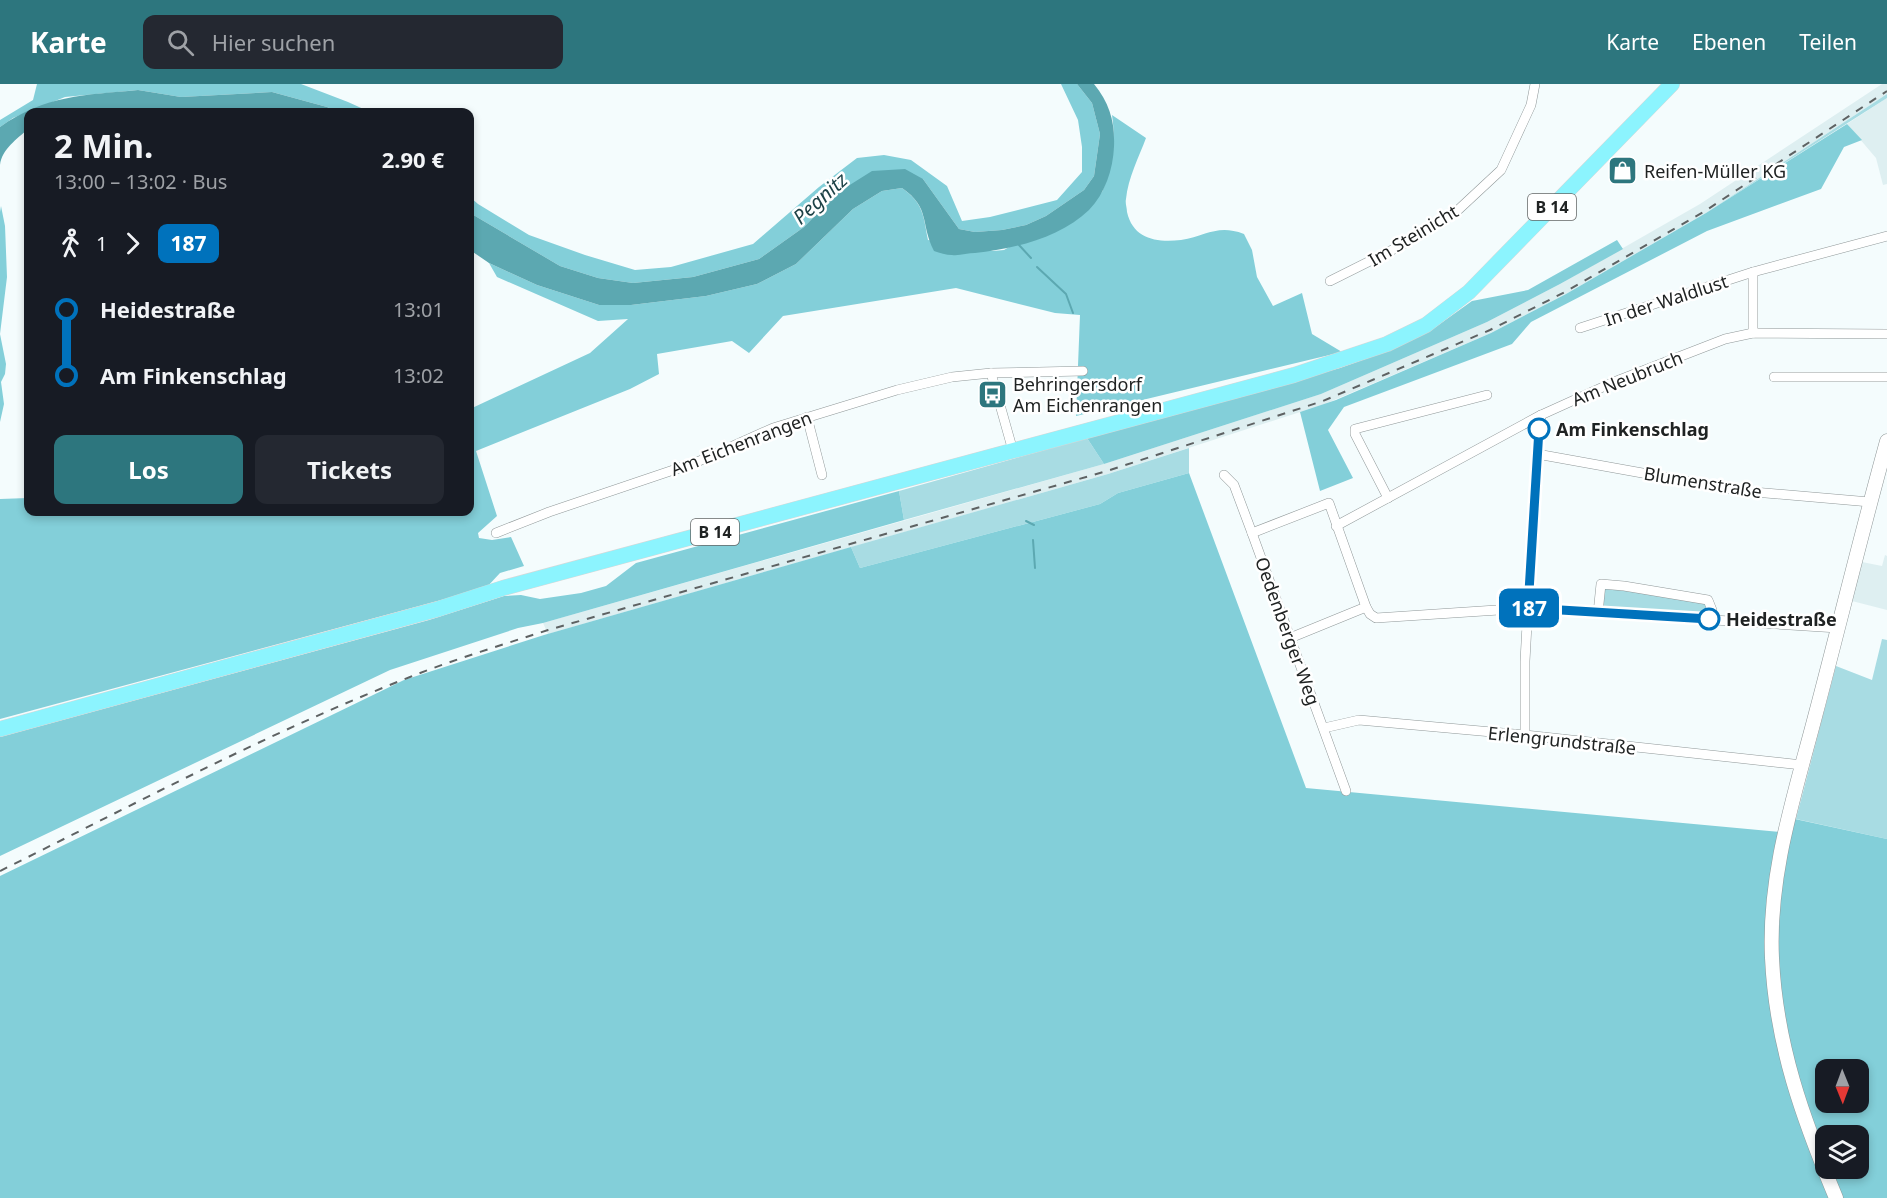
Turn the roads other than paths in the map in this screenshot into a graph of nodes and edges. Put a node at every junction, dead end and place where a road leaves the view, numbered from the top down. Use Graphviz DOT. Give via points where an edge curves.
graph roads {
  1 [pos="1535,84"];
  2 [pos="1672,84"];
  3 [pos="1887,236"];
  4 [pos="1753,272"];
  5 [pos="1330,281"];
  6 [pos="1580,328"];
  7 [pos="1754,333"];
  8 [pos="1887,334"];
  9 [pos="1083,371"];
  10 [pos="991,373"];
  11 [pos="1774,377"];
  12 [pos="1887,377"];
  13 [pos="1486,395"];
  14 [pos="1541,415"];
  15 [pos="807,417"];
  16 [pos="1887,441"];
  17 [pos="1013,452"];
  18 [pos="1537,454"];
  19 [pos="822,475"];
  20 [pos="1224,475"];
  21 [pos="1388,498"];
  22 [pos="1870,502"];
  23 [pos="1336,526"];
  24 [pos="496,533"];
  25 [pos="1252,533"];
  26 [pos="1366,607"];
  27 [pos="1528,608"];
  28 [pos="1598,612"];
  29 [pos="1709,619"];
  30 [pos="1838,628"];
  31 [pos="1290,638"];
  32 [pos="0,729"];
  33 [pos="1324,729"];
  34 [pos="1525,735"];
  35 [pos="1802,765"];
  36 [pos="1346,791"];
  37 [pos="1836,1198"];
  1 -- 5 [label="street, Im Steinicht" via="1531,105 1501,170 1458,210 1402,245"];
  2 -- 17 [label="main road, B 14" via="1469,292 1426,325 1387,344 1294,375"];
  3 -- 4 [label="street, In der Waldlust"];
  4 -- 6 [label="street, In der Waldlust"];
  4 -- 7 [label="street, In der Waldlust"];
  7 -- 8 [label="street, Am Neubruch"];
  7 -- 14 [label="street, Am Neubruch" via="1725,339 1670,360"];
  9 -- 10 [label="street, Am Eichenrangen"];
  10 -- 15 [label="street, Am Eichenrangen" via="929,381"];
  10 -- 17 [label="street"];
  11 -- 12 [label="street"];
  13 -- 21 [label="street" via="1355,429"];
  14 -- 18 [label="street"];
  14 -- 21 [label="street, Am Neubruch"];
  15 -- 19 [label="street"];
  15 -- 24 [label="street, Am Eichenrangen" via="697,462"];
  16 -- 22 [label="street"];
  17 -- 32 [label="main road, B 14" via="503,588"];
  18 -- 22 [label="street, Blumenstraße" via="1742,491"];
  18 -- 27 [label="street"];
  20 -- 25 [label="street, Oedenberger Weg" via="1234,485"];
  21 -- 23 [label="street, Am Neubruch"];
  22 -- 30 [label="street"];
  23 -- 25 [label="street" via="1329,503"];
  23 -- 26 [label="street"];
  25 -- 31 [label="street, Oedenberger Weg"];
  26 -- 27 [label="street" via="1376,618"];
  26 -- 31 [label="street"];
  27 -- 28 [label="street"];
  27 -- 34 [label="street"];
  28 -- 29 [label="street"];
  28 -- 29 [label="street" via="1601,584 1708,600 1712,610"];
  29 -- 30 [label="street"];
  30 -- 35 [label="street"];
  31 -- 33 [label="street, Oedenberger Weg"];
  33 -- 34 [label="street, Erlengrundstraße" via="1359,720"];
  33 -- 36 [label="street, Oedenberger Weg"];
  34 -- 35 [label="street, Erlengrundstraße"];
  35 -- 37 [label="street" via="1774,890 1773,977 1780,1031 1796,1095"];
}
